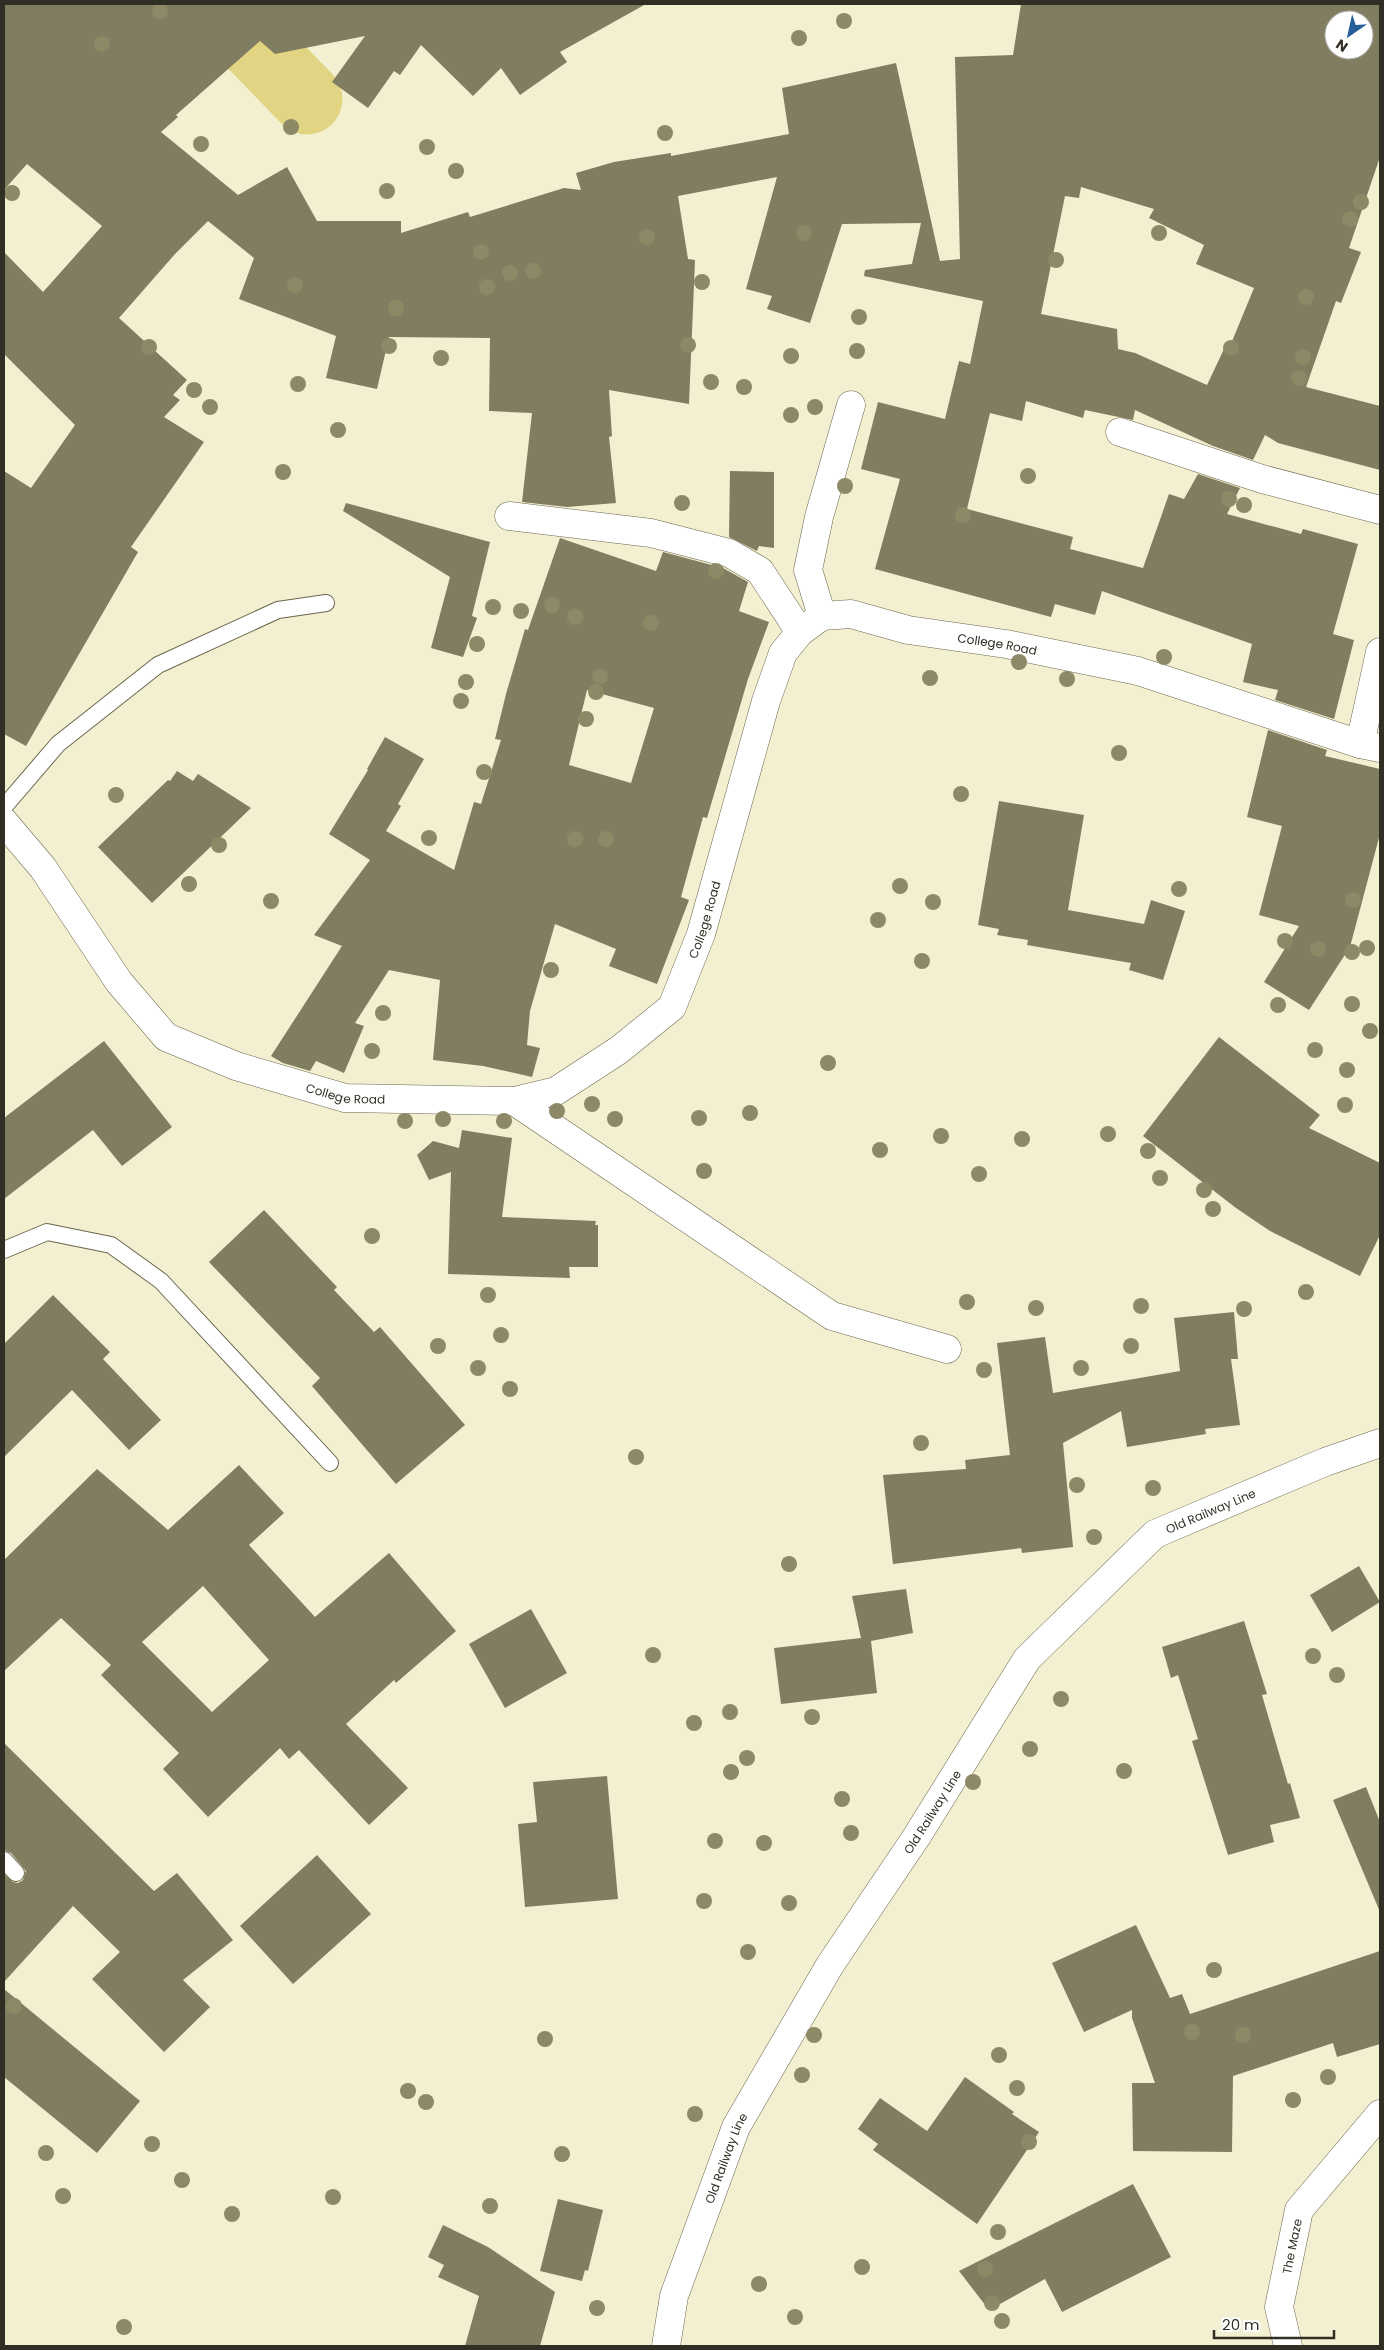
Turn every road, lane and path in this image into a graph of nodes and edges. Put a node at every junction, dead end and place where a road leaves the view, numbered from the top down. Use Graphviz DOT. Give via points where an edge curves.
graph roads {
  1 [pos="851,405"];
  2 [pos="1120,432"];
  3 [pos="1380,510"];
  4 [pos="509,516"];
  5 [pos="326,603"];
  6 [pos="822,616"];
  7 [pos="800,632"];
  8 [pos="1380,652"];
  9 [pos="1370,746"];
  10 [pos="4,807"];
  11 [pos="4,822"];
  12 [pos="514,1101"];
  13 [pos="4,1250"];
  14 [pos="947,1349"];
  15 [pos="1380,1443"];
  16 [pos="330,1463"];
  17 [pos="4,1860"];
  18 [pos="16,1873"];
  19 [pos="1380,2114"];
  20 [pos="666,2346"];
  21 [pos="1288,2346"];
  1 -- 6 [label="street" via="819,517 808,570"];
  2 -- 3 [label="street" via="1262,479"];
  4 -- 7 [label="street" via="651,533 729,553 760,571"];
  5 -- 10 [label="lane" via="278,610 158,665 58,744"];
  6 -- 7 [label="street, College Road"];
  6 -- 9 [label="street, College Road" via="851,614 908,630 1006,644 1138,671"];
  7 -- 12 [label="street, College Road" via="783,653 766,701 702,934 672,1007 619,1050 556,1091"];
  8 -- 9 [label="street"];
  11 -- 12 [label="street, College Road" via="43,868 119,982 166,1036 236,1066 345,1098"];
  12 -- 14 [label="street" via="832,1316"];
  13 -- 16 [label="lane" via="47,1232 111,1245 161,1280"];
  15 -- 20 [label="street, Old Railway Line" via="1325,1462 1154,1534 1027,1659 918,1836 830,1965 736,2127 674,2296"];
  17 -- 18 [label="lane"];
  19 -- 21 [label="street, The Maze" via="1299,2210 1279,2307"];
}
